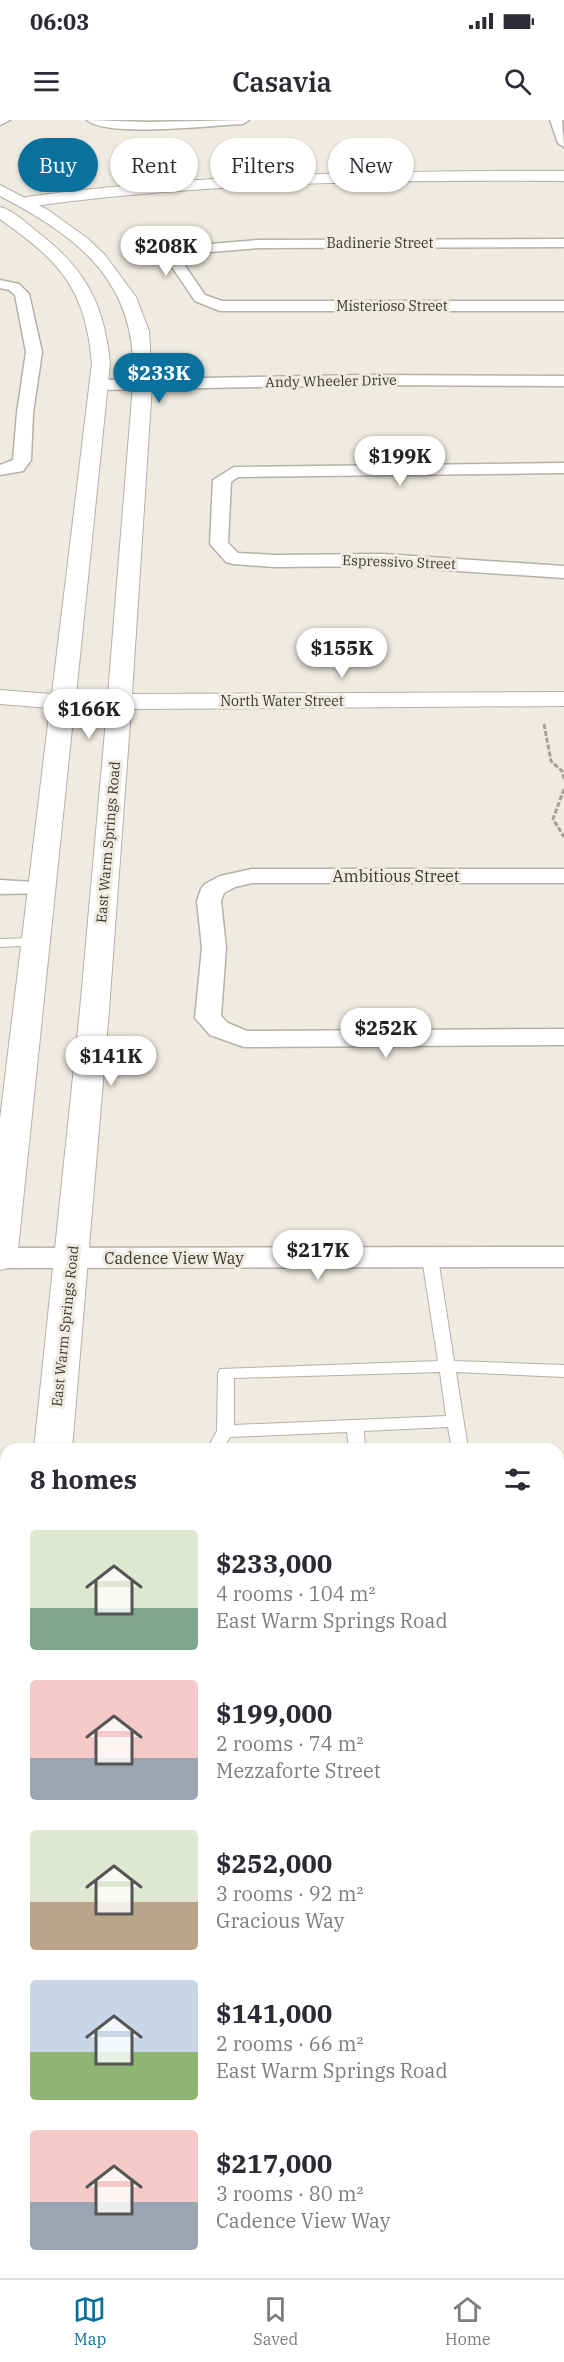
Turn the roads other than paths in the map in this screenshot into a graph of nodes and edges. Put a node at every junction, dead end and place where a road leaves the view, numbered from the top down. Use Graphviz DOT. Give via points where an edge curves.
graph roads {
  1 [pos="93,120"];
  2 [pos="243,120"];
  3 [pos="555,120"];
  4 [pos="564,143"];
  5 [pos="564,176"];
  6 [pos="564,184"];
  7 [pos="0,190"];
  8 [pos="0,199"];
  9 [pos="30,206"];
  10 [pos="0,211"];
  11 [pos="564,243"];
  12 [pos="92,250"];
  13 [pos="2,284"];
  14 [pos="220,306"];
  15 [pos="564,306"];
  16 [pos="564,381"];
  17 [pos="141,384"];
  18 [pos="99,385"];
  19 [pos="8,468"];
  20 [pos="564,468"];
  21 [pos="564,572"];
  22 [pos="0,698"];
  23 [pos="564,699"];
  24 [pos="61,710"];
  25 [pos="119,710"];
  26 [pos="0,717"];
  27 [pos="554,721"];
  28 [pos="564,876"];
  29 [pos="0,887"];
  30 [pos="43,888"];
  31 [pos="37,942"];
  32 [pos="0,944"];
  33 [pos="564,1037"];
  34 [pos="564,1257"];
  35 [pos="0,1258"];
  36 [pos="72,1258"];
  37 [pos="430,1258"];
  38 [pos="448,1366"];
  39 [pos="564,1371"];
  40 [pos="456,1421"];
  41 [pos="355,1425"];
  42 [pos="225,1431"];
  43 [pos="54,1443"];
  44 [pos="218,1443"];
  45 [pos="356,1443"];
  46 [pos="459,1443"];
  1 -- 2 [label="street" via="132,126"];
  3 -- 4 [label="street"];
  5 -- 9 [label="main road" via="231,179 144,186"];
  6 -- 9 [label="main road" via="231,188"];
  7 -- 9 [label="main road, East Warm Springs Road"];
  8 -- 9 [label="main road"];
  9 -- 12 [label="main road, East Warm Springs Road"];
  10 -- 12 [label="main road" via="27,215"];
  10 -- 18 [label="main road" via="56,255 86,295 100,342"];
  11 -- 14 [label="street, Badinerie Street" via="258,244 197,249 173,258 200,298"];
  12 -- 17 [label="main road, East Warm Springs Road" via="121,285 138,322 142,340"];
  13 -- 19 [label="street" via="22,294 34,347 22,460"];
  14 -- 15 [label="street, Misterioso Street"];
  16 -- 17 [label="street, Andy Wheeler Drive"];
  17 -- 18 [label="street, Andy Wheeler Drive"];
  17 -- 25 [label="main road, East Warm Springs Road"];
  18 -- 24 [label="main road"];
  20 -- 21 [label="street, Espressivo Street" via="234,471 222,480 219,544 233,558 382,560"];
  22 -- 24 [label="main road, North Water Street"];
  23 -- 25 [label="main road, North Water Street"];
  24 -- 25 [label="main road, North Water Street"];
  24 -- 26 [label="main road, North Water Street"];
  24 -- 30 [label="main road"];
  25 -- 27 [label="main road, North Water Street"];
  25 -- 36 [label="main road, East Warm Springs Road"];
  28 -- 33 [label="street, Ambitious Street" via="280,876 228,881 213,889 209,901 214,948 208,1018 219,1029 244,1039"];
  29 -- 30 [label="street"];
  30 -- 31 [label="main road"];
  31 -- 32 [label="lane"];
  31 -- 35 [label="main road"];
  34 -- 37 [label="street, Cadence View Way"];
  35 -- 36 [label="street, Cadence View Way"];
  36 -- 37 [label="street, Cadence View Way"];
  36 -- 43 [label="main road, East Warm Springs Road"];
  37 -- 38 [label="lane"];
  38 -- 39 [label="lane"];
  38 -- 40 [label="lane"];
  38 -- 42 [label="lane" via="226,1373"];
  40 -- 41 [label="lane"];
  40 -- 46 [label="lane"];
  41 -- 42 [label="lane"];
  41 -- 45 [label="lane"];
  42 -- 44 [label="lane"];
}
